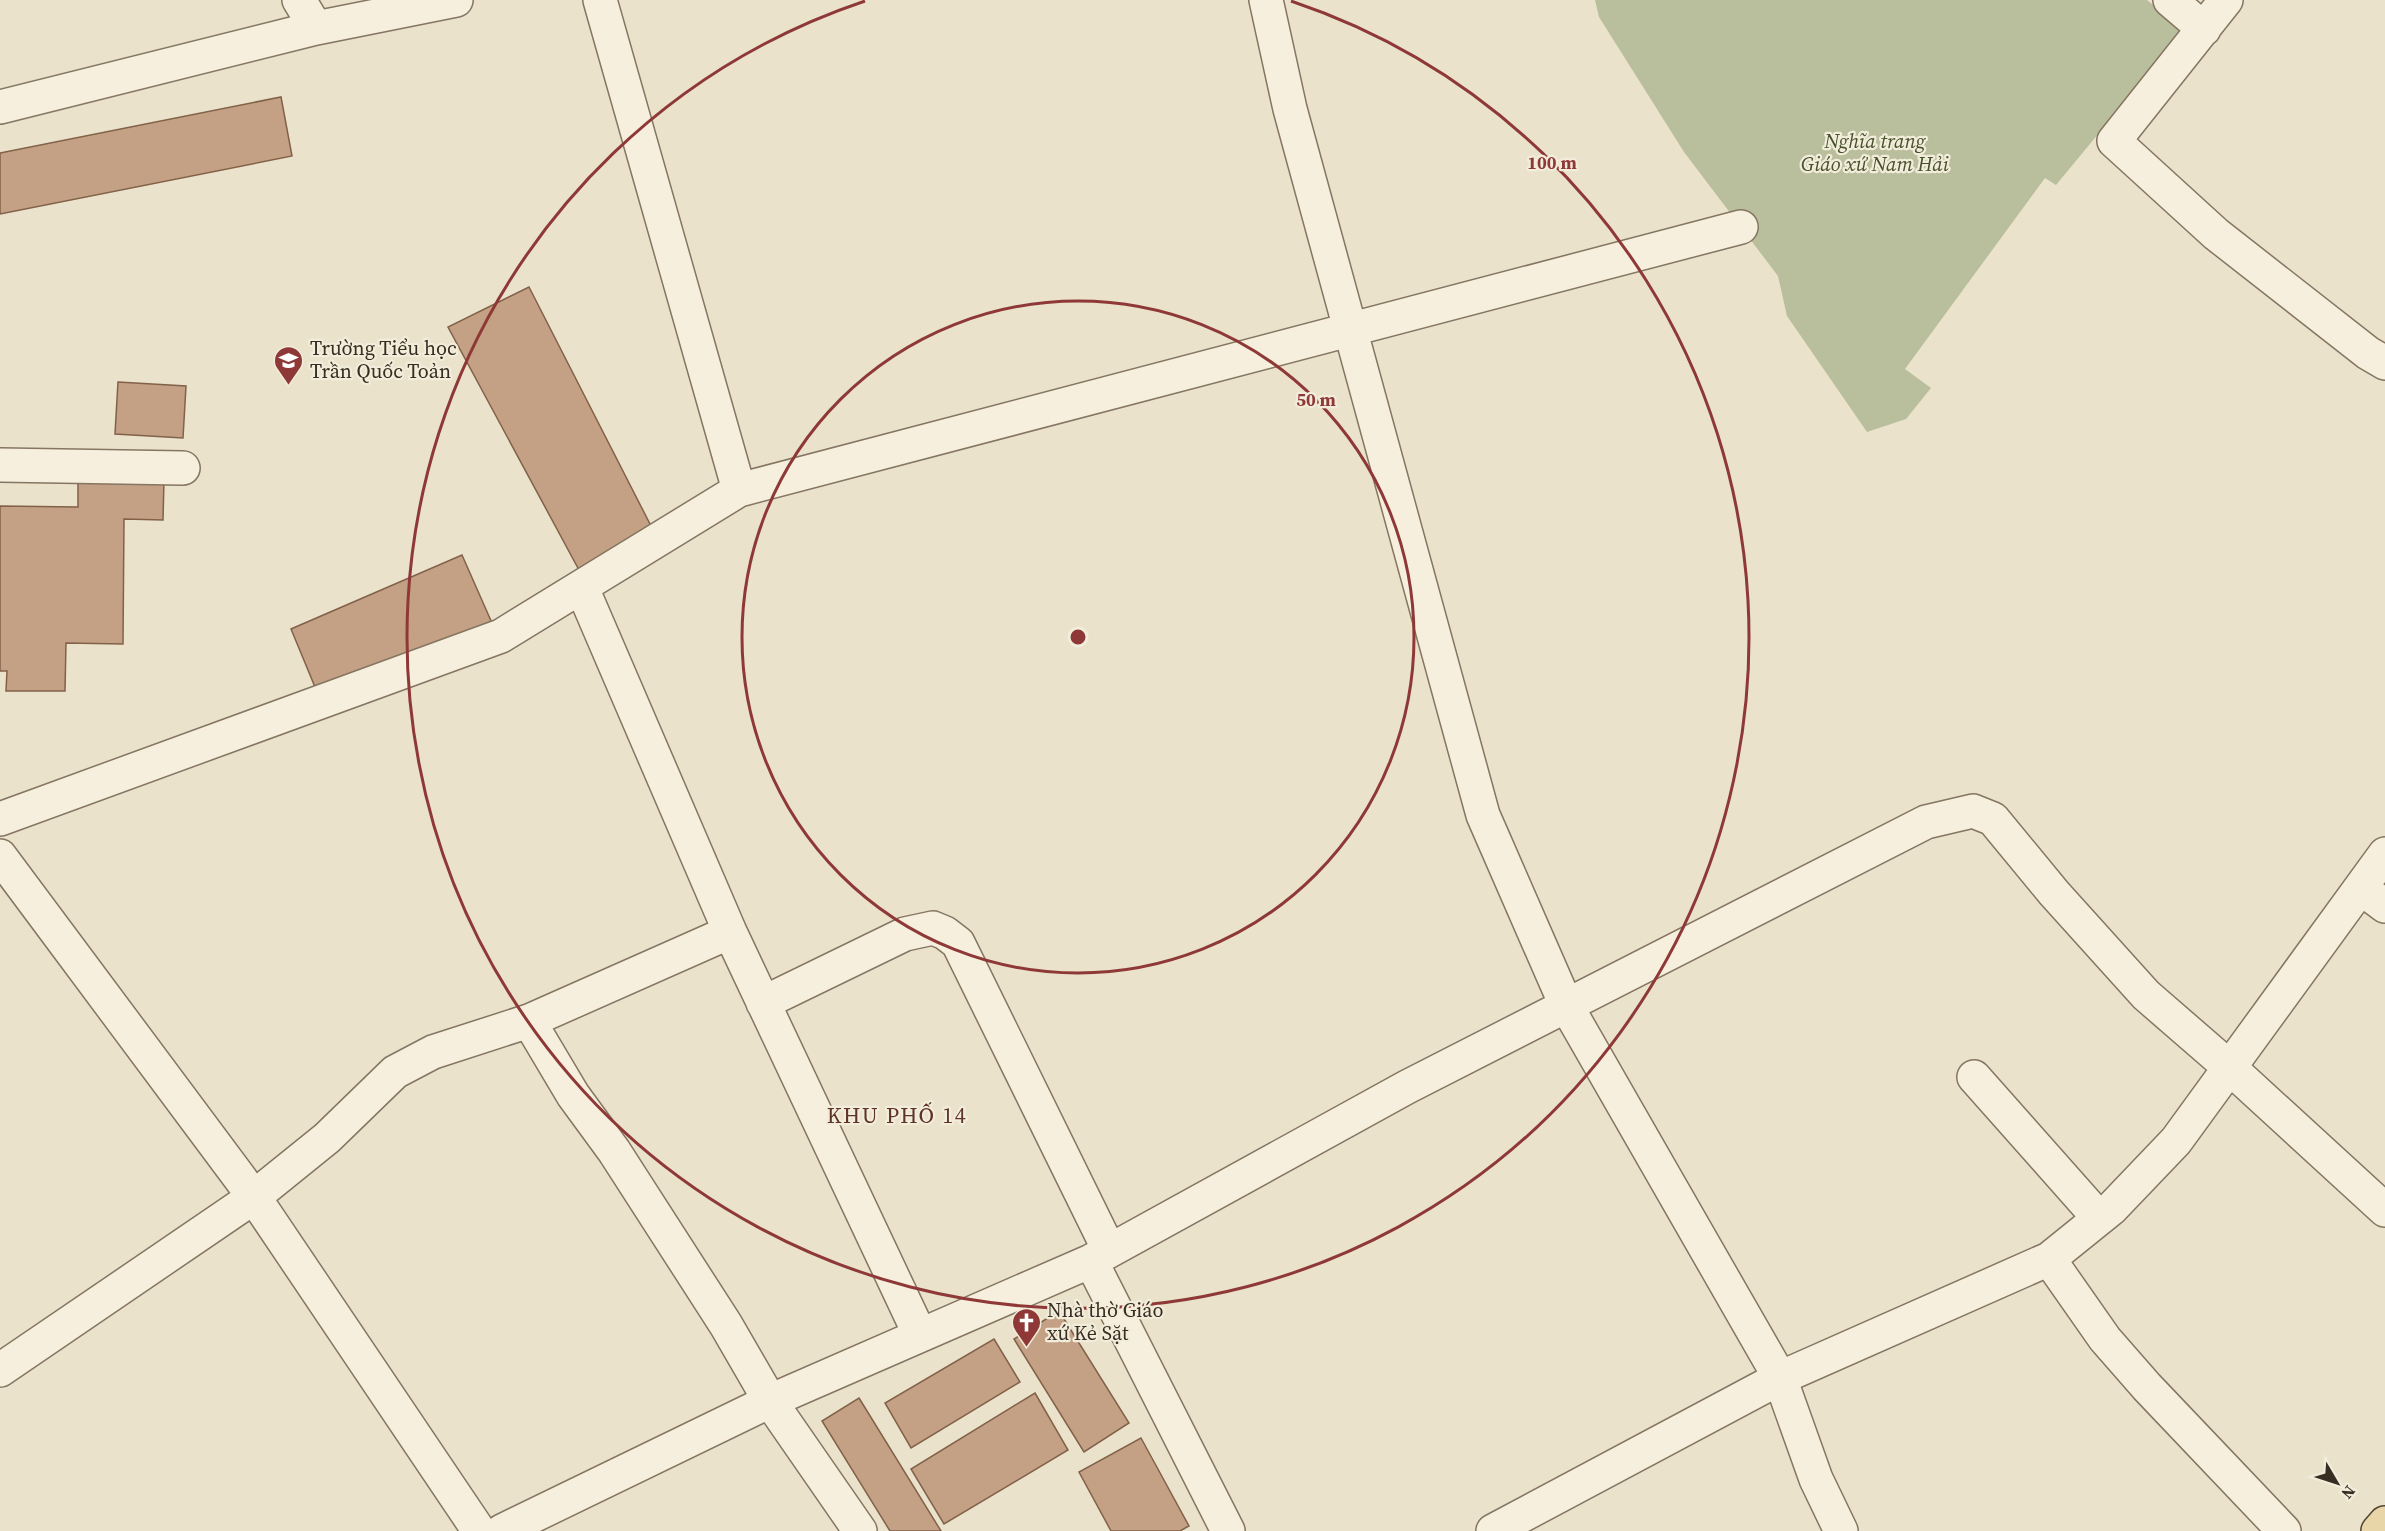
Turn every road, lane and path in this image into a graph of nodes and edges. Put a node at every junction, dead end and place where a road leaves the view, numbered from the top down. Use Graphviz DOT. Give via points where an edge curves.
graph roads {
  1 [pos="299,0"];
  2 [pos="456,0"];
  3 [pos="600,0"];
  4 [pos="1266,0"];
  5 [pos="2170,0"];
  6 [pos="2226,0"];
  7 [pos="316,28"];
  8 [pos="2204,29"];
  9 [pos="0,107"];
  10 [pos="1741,227"];
  11 [pos="1350,329"];
  12 [pos="2385,363"];
  13 [pos="0,465"];
  14 [pos="183,468"];
  15 [pos="739,490"];
  16 [pos="582,588"];
  17 [pos="0,819"];
  18 [pos="2385,854"];
  19 [pos="0,856"];
  20 [pos="2373,897"];
  21 [pos="730,932"];
  22 [pos="763,1003"];
  23 [pos="1566,1005"];
  24 [pos="529,1021"];
  25 [pos="2229,1067"];
  26 [pos="1974,1077"];
  27 [pos="254,1197"];
  28 [pos="2385,1210"];
  29 [pos="2099,1218"];
  30 [pos="1100,1256"];
  31 [pos="2049,1259"];
  32 [pos="920,1335"];
  33 [pos="0,1370"];
  34 [pos="1780,1378"];
  35 [pos="770,1401"];
  36 [pos="2385,1523"];
  37 [pos="479,1531"];
  38 [pos="502,1531"];
  39 [pos="860,1531"];
  40 [pos="1228,1531"];
  41 [pos="1493,1531"];
  42 [pos="1841,1531"];
  43 [pos="2284,1531"];
  44 [pos="2378,1531"];
  1 -- 7 [label="street"];
  2 -- 7 [label="street"];
  3 -- 15 [label="street"];
  4 -- 11 [label="street" via="1290,110"];
  5 -- 8 [label="street"];
  6 -- 8 [label="street"];
  7 -- 9 [label="street"];
  8 -- 12 [label="street" via="2114,141 2216,234"];
  10 -- 11 [label="street"];
  11 -- 15 [label="street"];
  11 -- 23 [label="street" via="1483,815"];
  13 -- 14 [label="street"];
  15 -- 16 [label="street"];
  16 -- 17 [label="street" via="501,636"];
  16 -- 21 [label="street"];
  18 -- 20 [label="street"];
  19 -- 27 [label="street"];
  20 -- 25 [label="street"];
  21 -- 22 [label="street"];
  21 -- 24 [label="street"];
  22 -- 30 [label="street" via="904,934 933,928 945,933 958,943"];
  22 -- 32 [label="street"];
  23 -- 25 [label="street" via="1926,822 1973,811 1993,819 2146,995"];
  23 -- 30 [label="street" via="1407,1087"];
  23 -- 34 [label="street"];
  24 -- 27 [label="street" via="433,1052 395,1072 327,1138"];
  24 -- 35 [label="street" via="573,1095 614,1151 726,1325"];
  25 -- 28 [label="street"];
  25 -- 29 [label="street" via="2176,1141"];
  26 -- 29 [label="street"];
  27 -- 33 [label="street"];
  27 -- 37 [label="street"];
  29 -- 31 [label="street"];
  30 -- 32 [label="street"];
  30 -- 40 [label="street"];
  31 -- 34 [label="street"];
  31 -- 43 [label="street" via="2105,1339"];
  32 -- 35 [label="street"];
  34 -- 41 [label="street"];
  34 -- 42 [label="street" via="1816,1479"];
  35 -- 38 [label="street"];
  35 -- 39 [label="street"];
  36 -- 44 [label="main road"];
}
